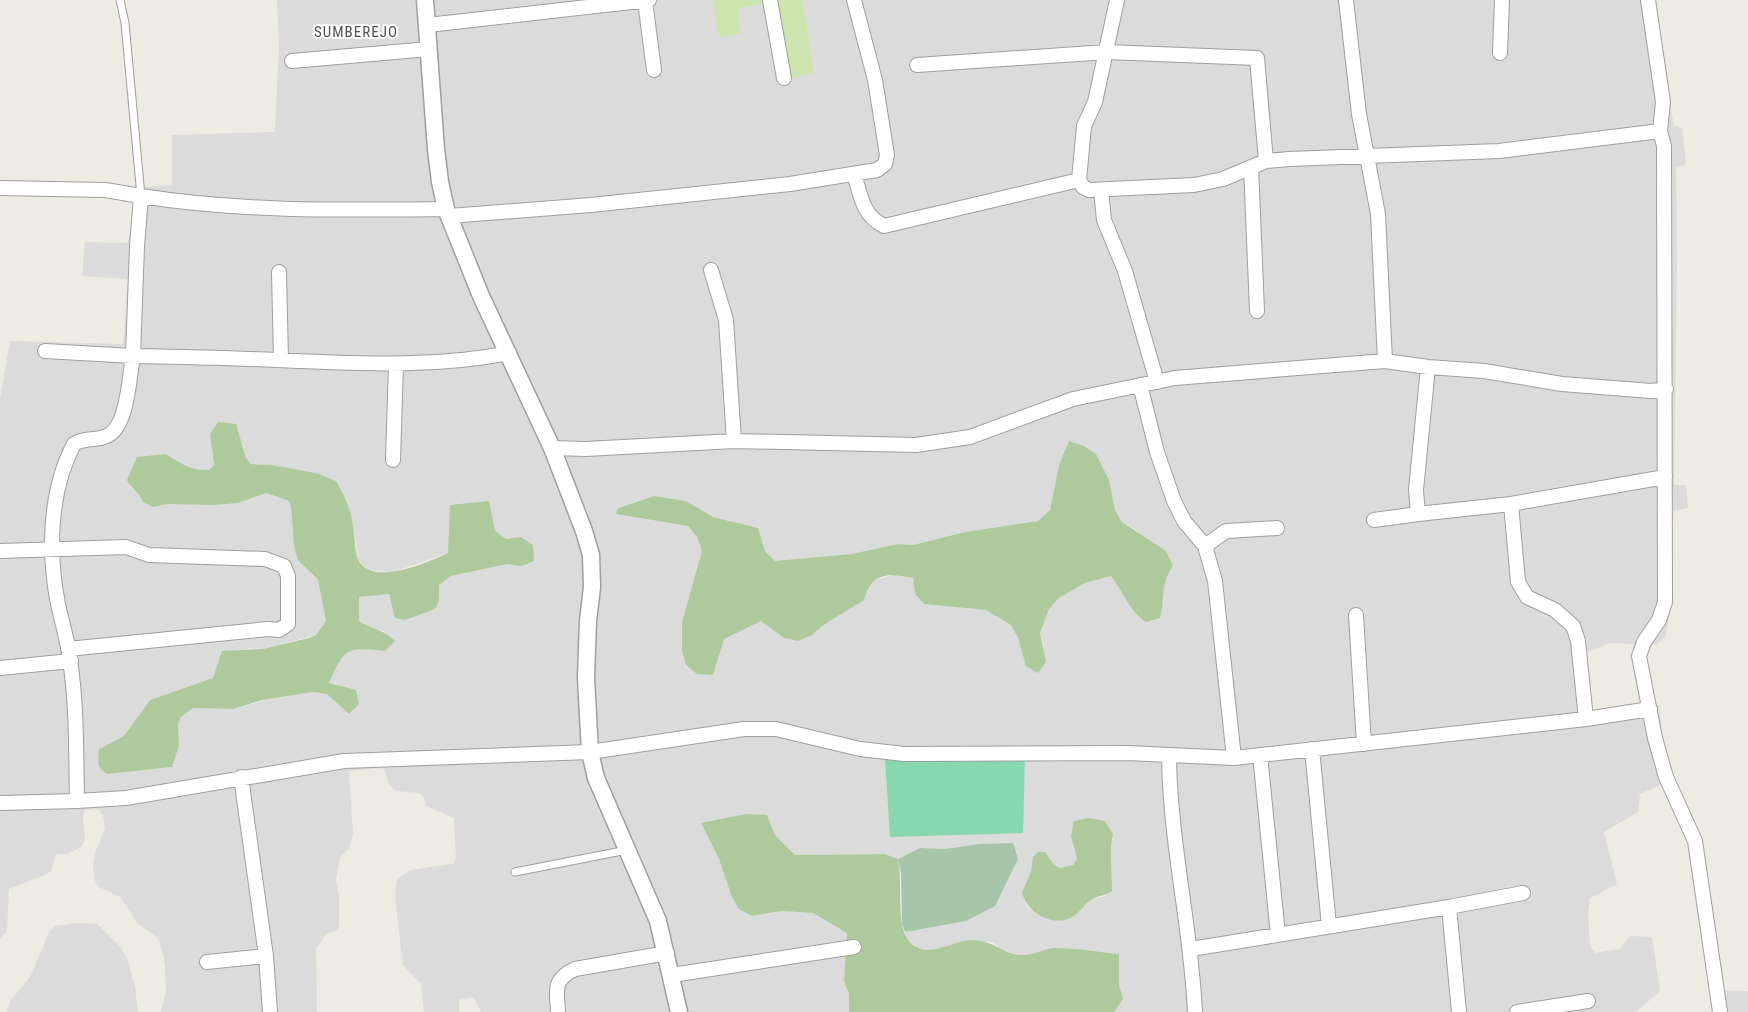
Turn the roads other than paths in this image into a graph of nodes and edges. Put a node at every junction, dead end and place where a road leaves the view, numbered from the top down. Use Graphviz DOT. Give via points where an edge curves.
graph roads {
  1 [pos="120,0"];
  2 [pos="425,0"];
  3 [pos="649,0"];
  4 [pos="770,0"];
  5 [pos="854,0"];
  6 [pos="1117,0"];
  7 [pos="1346,0"];
  8 [pos="1502,0"];
  9 [pos="1648,0"];
  10 [pos="645,1"];
  11 [pos="428,25"];
  12 [pos="429,49"];
  13 [pos="1107,52"];
  14 [pos="1500,53"];
  15 [pos="292,61"];
  16 [pos="917,65"];
  17 [pos="654,70"];
  18 [pos="784,78"];
  19 [pos="1660,131"];
  20 [pos="1367,156"];
  21 [pos="1266,161"];
  22 [pos="1251,167"];
  23 [pos="854,174"];
  24 [pos="1079,180"];
  25 [pos="0,188"];
  26 [pos="1101,190"];
  27 [pos="141,196"];
  28 [pos="448,212"];
  29 [pos="711,270"];
  30 [pos="279,272"];
  31 [pos="1257,311"];
  32 [pos="45,351"];
  33 [pos="509,353"];
  34 [pos="133,356"];
  35 [pos="280,360"];
  36 [pos="1385,360"];
  37 [pos="396,365"];
  38 [pos="1428,367"];
  39 [pos="1157,382"];
  40 [pos="1140,385"];
  41 [pos="1666,389"];
  42 [pos="734,441"];
  43 [pos="552,448"];
  44 [pos="393,460"];
  45 [pos="1665,477"];
  46 [pos="1511,504"];
  47 [pos="1418,514"];
  48 [pos="1374,520"];
  49 [pos="1277,528"];
  50 [pos="1205,546"];
  51 [pos="52,549"];
  52 [pos="0,551"];
  53 [pos="1356,615"];
  54 [pos="69,655"];
  55 [pos="0,668"];
  56 [pos="1650,709"];
  57 [pos="1586,719"];
  58 [pos="1364,744"];
  59 [pos="1312,749"];
  60 [pos="590,752"];
  61 [pos="1260,755"];
  62 [pos="1169,756"];
  63 [pos="1234,758"];
  64 [pos="241,777"];
  65 [pos="77,801"];
  66 [pos="0,803"];
  67 [pos="627,850"];
  68 [pos="514,872"];
  69 [pos="1523,892"];
  70 [pos="1449,907"];
  71 [pos="1329,926"];
  72 [pos="1278,935"];
  73 [pos="854,947"];
  74 [pos="1191,949"];
  75 [pos="667,953"];
  76 [pos="266,956"];
  77 [pos="207,962"];
  78 [pos="672,975"];
  79 [pos="1588,1001"];
  80 [pos="270,1012"];
  81 [pos="558,1012"];
  82 [pos="679,1012"];
  83 [pos="1195,1012"];
  84 [pos="1459,1012"];
  85 [pos="1517,1012"];
  86 [pos="1720,1012"];
  1 -- 27 [label="lane" via="125,23"];
  2 -- 11 [label="street"];
  3 -- 10 [label="street"];
  4 -- 18 [label="street"];
  5 -- 23 [label="street" via="875,80 887,155 885,164 878,170"];
  6 -- 13 [label="street"];
  7 -- 20 [label="street"];
  8 -- 14 [label="street"];
  9 -- 19 [label="street" via="1663,102"];
  10 -- 11 [label="street"];
  10 -- 17 [label="street"];
  11 -- 12 [label="street"];
  12 -- 15 [label="street"];
  12 -- 28 [label="street" via="440,182"];
  13 -- 16 [label="street"];
  13 -- 21 [label="street" via="1257,58"];
  13 -- 24 [label="street" via="1095,102 1084,126"];
  19 -- 20 [label="street" via="1499,151"];
  19 -- 41 [label="street" via="1664,146"];
  20 -- 21 [label="street"];
  20 -- 36 [label="street" via="1378,214"];
  21 -- 22 [label="street"];
  22 -- 26 [label="street" via="1224,179 1194,185"];
  22 -- 31 [label="street"];
  23 -- 24 [label="street" via="864,208 872,220 884,226"];
  23 -- 28 [label="street" via="590,205"];
  24 -- 26 [label="street" via="1083,188"];
  25 -- 27 [label="street" via="105,190"];
  26 -- 39 [label="street" via="1104,220 1125,272"];
  27 -- 28 [label="street" via="192,204 292,210"];
  27 -- 34 [label="street"];
  28 -- 33 [label="street"];
  29 -- 42 [label="street" via="726,320"];
  30 -- 35 [label="street"];
  32 -- 34 [label="street"];
  33 -- 37 [label="street" via="467,361"];
  33 -- 43 [label="street"];
  34 -- 35 [label="street"];
  34 -- 51 [label="street" via="124,414 114,432 104,438 79,441 68,454 54,511"];
  35 -- 37 [label="street"];
  36 -- 38 [label="street"];
  36 -- 39 [label="street"];
  37 -- 44 [label="street"];
  38 -- 41 [label="street" via="1484,371 1562,384 1650,391"];
  38 -- 47 [label="street" via="1416,490"];
  39 -- 40 [label="street"];
  40 -- 42 [label="street" via="1073,399 970,437 916,445"];
  40 -- 50 [label="street" via="1157,452 1174,501 1184,521"];
  41 -- 45 [label="street"];
  42 -- 43 [label="street"];
  43 -- 60 [label="street" via="591,555 586,678"];
  45 -- 46 [label="street"];
  45 -- 56 [label="street" via="1665,602 1639,656"];
  46 -- 47 [label="street"];
  46 -- 57 [label="street" via="1518,582 1527,598 1555,610 1573,626 1578,641"];
  47 -- 48 [label="street"];
  49 -- 50 [label="street" via="1226,531"];
  50 -- 63 [label="street" via="1215,581"];
  51 -- 52 [label="street"];
  51 -- 54 [label="street"];
  51 -- 54 [label="street" via="126,547 149,555 265,558 284,566 288,576 288,624 279,630"];
  53 -- 58 [label="street"];
  54 -- 55 [label="street"];
  54 -- 65 [label="street"];
  56 -- 57 [label="street"];
  56 -- 86 [label="street" via="1666,777 1695,841"];
  57 -- 58 [label="street"];
  58 -- 59 [label="street"];
  59 -- 61 [label="street"];
  59 -- 71 [label="street"];
  60 -- 62 [label="street" via="703,734 776,729 860,749 904,754 1127,753"];
  60 -- 64 [label="street" via="370,759"];
  60 -- 67 [label="street" via="596,778"];
  61 -- 63 [label="street"];
  61 -- 72 [label="street"];
  62 -- 63 [label="street"];
  62 -- 74 [label="street" via="1176,858"];
  64 -- 65 [label="street" via="126,798"];
  64 -- 76 [label="street"];
  65 -- 66 [label="street"];
  67 -- 68 [label="lane"];
  67 -- 75 [label="street" via="658,921"];
  69 -- 70 [label="street"];
  70 -- 71 [label="street"];
  70 -- 84 [label="street"];
  71 -- 72 [label="street"];
  72 -- 74 [label="street"];
  73 -- 78 [label="street"];
  74 -- 83 [label="street"];
  75 -- 78 [label="street"];
  75 -- 81 [label="street" via="575,969 563,975 557,983"];
  76 -- 77 [label="street"];
  76 -- 80 [label="street"];
  78 -- 82 [label="street"];
  79 -- 85 [label="street"];
}
